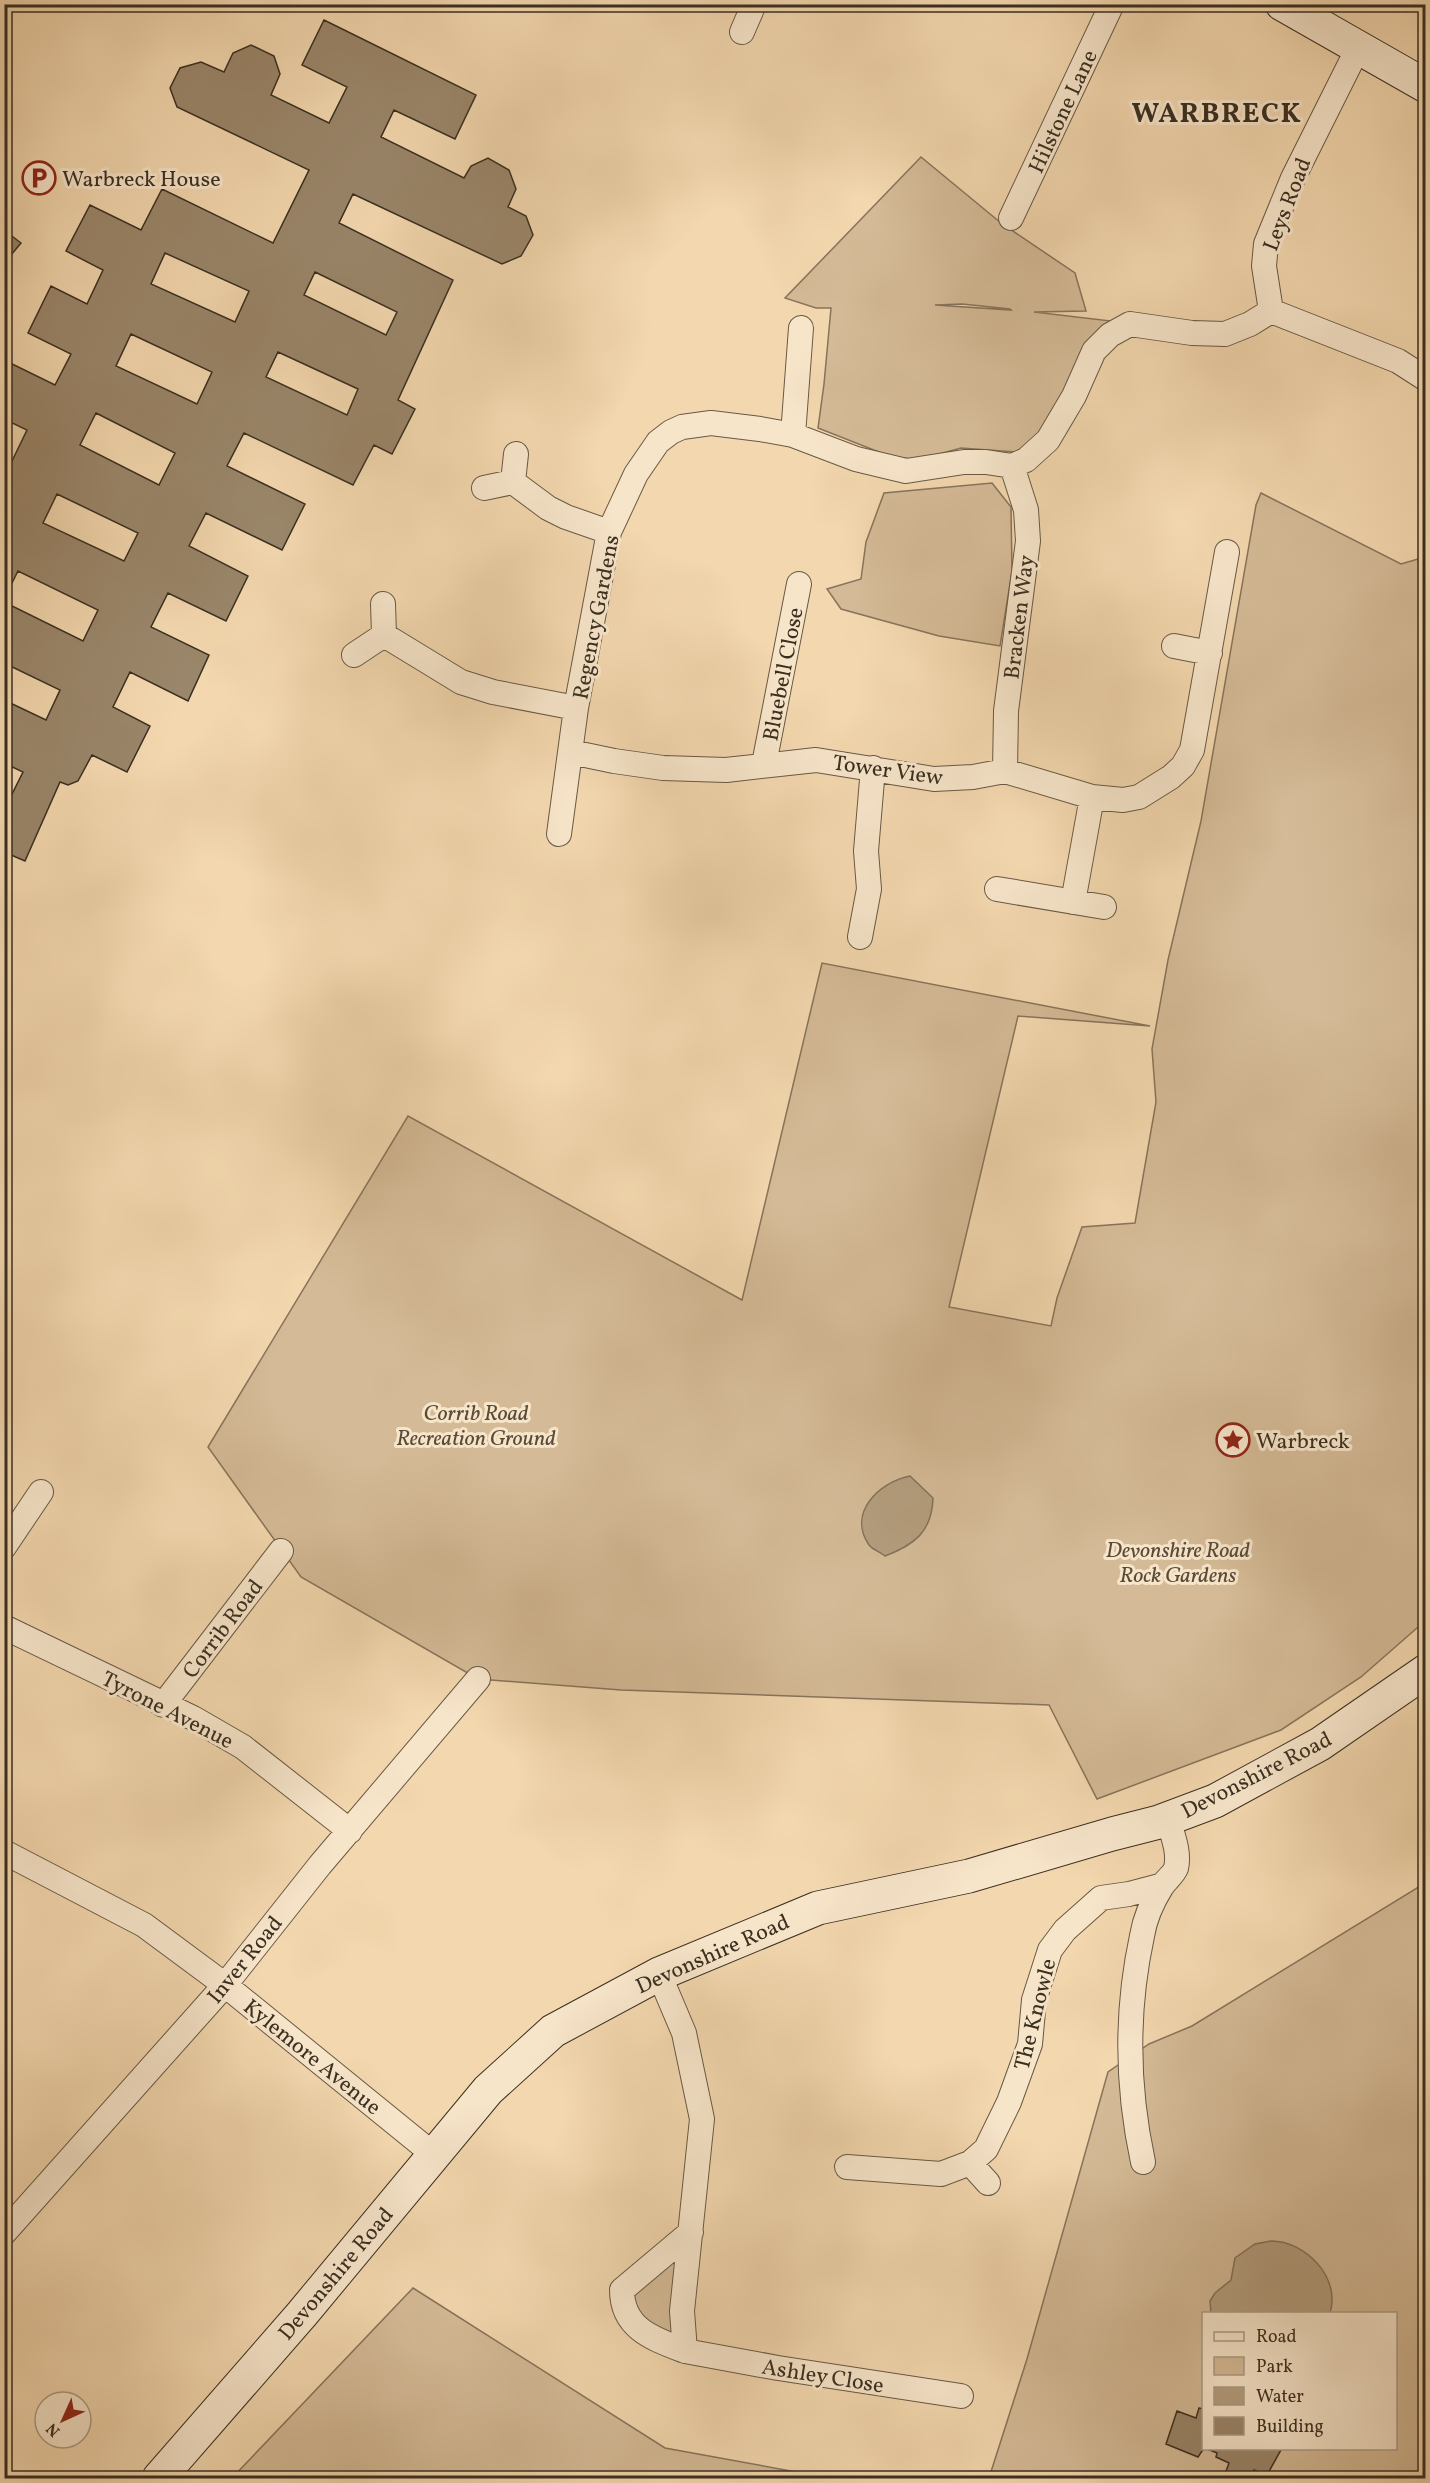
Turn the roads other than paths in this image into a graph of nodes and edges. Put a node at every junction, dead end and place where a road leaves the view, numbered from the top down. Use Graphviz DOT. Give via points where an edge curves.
graph roads {
  1 [pos="754,4"];
  2 [pos="1112,4"];
  3 [pos="1282,4"];
  4 [pos="742,32"];
  5 [pos="1358,48"];
  6 [pos="1425,86"];
  7 [pos="1011,218"];
  8 [pos="1271,311"];
  9 [pos="801,328"];
  10 [pos="1425,379"];
  11 [pos="792,435"];
  12 [pos="516,454"];
  13 [pos="1012,466"];
  14 [pos="513,483"];
  15 [pos="484,488"];
  16 [pos="609,532"];
  17 [pos="1227,552"];
  18 [pos="799,584"];
  19 [pos="383,604"];
  20 [pos="384,635"];
  21 [pos="1174,646"];
  22 [pos="1210,653"];
  23 [pos="354,655"];
  24 [pos="576,708"];
  25 [pos="571,752"];
  26 [pos="764,764"];
  27 [pos="873,768"];
  28 [pos="1005,771"];
  29 [pos="1092,797"];
  30 [pos="559,834"];
  31 [pos="997,889"];
  32 [pos="1073,902"];
  33 [pos="1104,907"];
  34 [pos="860,937"];
  35 [pos="41,1492"];
  36 [pos="4,1546"];
  37 [pos="280,1551"];
  38 [pos="4,1627"];
  39 [pos="1425,1671"];
  40 [pos="478,1679"];
  41 [pos="163,1705"];
  42 [pos="1168,1819"];
  43 [pos="350,1831"];
  44 [pos="4,1852"];
  45 [pos="1163,1885"];
  46 [pos="659,1974"];
  47 [pos="225,1985"];
  48 [pos="433,2154"];
  49 [pos="1143,2162"];
  50 [pos="970,2163"];
  51 [pos="847,2167"];
  52 [pos="988,2183"];
  53 [pos="691,2232"];
  54 [pos="4,2233"];
  55 [pos="685,2351"];
  56 [pos="961,2396"];
  57 [pos="159,2478"];
  1 -- 4 [label="street"];
  2 -- 7 [label="street, Hilstone Lane"];
  3 -- 5 [label="main road"];
  5 -- 6 [label="main road"];
  5 -- 8 [label="street, Leys Road" via="1293,177 1266,244 1264,266"];
  8 -- 10 [label="street" via="1398,361"];
  8 -- 13 [label="street" via="1225,334 1130,324 1110,335 1094,351 1048,440 1026,460"];
  9 -- 11 [label="street"];
  11 -- 13 [label="street, Regency Gardens" via="899,470 964,462"];
  11 -- 16 [label="street, Regency Gardens" via="711,423 671,432 658,442 636,474"];
  12 -- 14 [label="street"];
  13 -- 28 [label="street, Bracken Way" via="1026,510 1028,541 1006,711"];
  14 -- 15 [label="street"];
  14 -- 16 [label="street" via="548,508"];
  16 -- 24 [label="street, Regency Gardens"];
  17 -- 22 [label="street, Tower View"];
  18 -- 26 [label="street, Bluebell Close"];
  19 -- 20 [label="street"];
  20 -- 23 [label="street"];
  20 -- 24 [label="street" via="469,685"];
  21 -- 22 [label="street"];
  22 -- 29 [label="street, Tower View" via="1192,750 1183,766 1139,797"];
  24 -- 25 [label="street, Regency Gardens"];
  25 -- 26 [label="street, Tower View" via="663,768 726,770"];
  25 -- 30 [label="street, Regency Gardens"];
  26 -- 27 [label="street, Tower View" via="816,760"];
  27 -- 28 [label="street, Tower View" via="934,779"];
  27 -- 34 [label="street" via="866,851 869,889"];
  28 -- 29 [label="street, Tower View"];
  29 -- 32 [label="street"];
  31 -- 32 [label="street"];
  32 -- 33 [label="street"];
  35 -- 36 [label="street"];
  37 -- 41 [label="street, Corrib Road"];
  38 -- 41 [label="street, Tyrone Avenue"];
  39 -- 42 [label="main road, Devonshire Road" via="1320,1744 1215,1801"];
  40 -- 43 [label="street, Inver Road"];
  41 -- 43 [label="street, Tyrone Avenue" via="243,1747"];
  42 -- 45 [label="street" via="1177,1854 1176,1870"];
  42 -- 46 [label="main road, Devonshire Road" via="969,1876 818,1908"];
  43 -- 47 [label="street, Inver Road"];
  44 -- 47 [label="street, Kylemore Avenue" via="144,1925"];
  45 -- 49 [label="street" via="1146,1914 1130,2033 1134,2119"];
  45 -- 50 [label="street, The Knowle" via="1101,1898 1065,1930 1050,1950 1034,2000 1030,2044 1010,2102 986,2150"];
  46 -- 48 [label="main road, Devonshire Road" via="553,2031 488,2090"];
  46 -- 53 [label="street" via="684,2033 702,2119"];
  47 -- 48 [label="street, Kylemore Avenue"];
  47 -- 54 [label="street, Inver Road"];
  48 -- 57 [label="main road, Devonshire Road" via="302,2314"];
  50 -- 51 [label="street, The Knowle" via="941,2174"];
  50 -- 52 [label="street"];
  53 -- 55 [label="street" via="682,2311"];
  53 -- 55 [label="street, Ashley Close" via="622,2290 628,2318 649,2337"];
  55 -- 56 [label="street, Ashley Close"];
}
